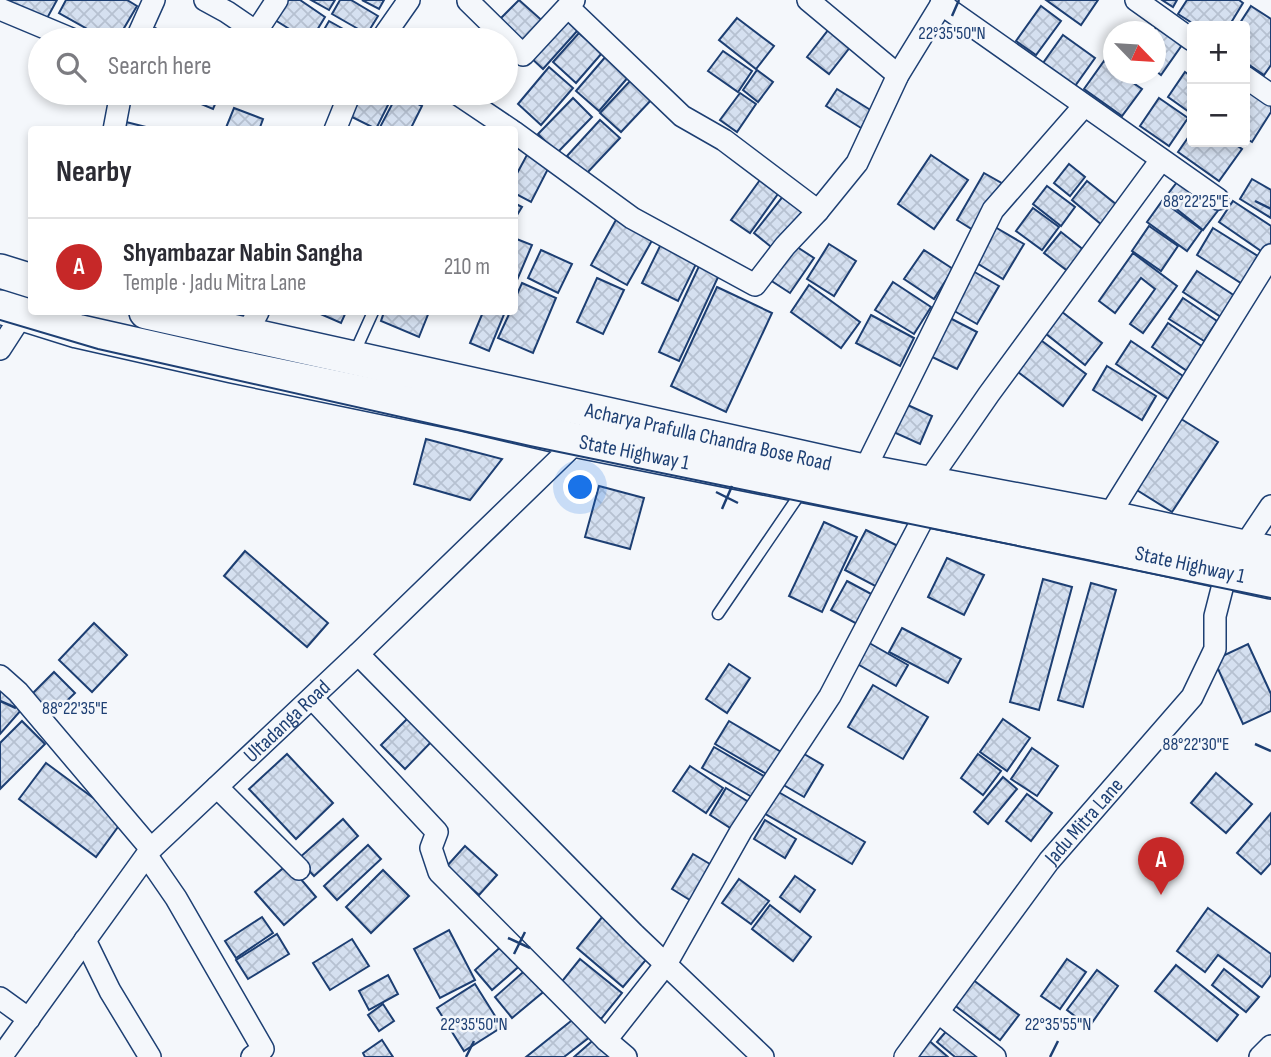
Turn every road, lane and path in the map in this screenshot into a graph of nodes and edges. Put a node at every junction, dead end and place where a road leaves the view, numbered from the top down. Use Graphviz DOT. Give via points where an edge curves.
graph roads {
  1 [pos="205,0"];
  2 [pos="277,0"];
  3 [pos="410,0"];
  4 [pos="808,0"];
  5 [pos="1136,0"];
  6 [pos="152,1"];
  7 [pos="468,1"];
  8 [pos="942,2"];
  9 [pos="571,3"];
  10 [pos="0,9"];
  11 [pos="45,28"];
  12 [pos="141,28"];
  13 [pos="250,28"];
  14 [pos="265,28"];
  15 [pos="390,28"];
  16 [pos="496,28"];
  17 [pos="1187,36"];
  18 [pos="518,50"];
  19 [pos="898,75"];
  20 [pos="1250,80"];
  21 [pos="1271,95"];
  22 [pos="119,105"];
  23 [pos="344,105"];
  24 [pos="474,105"];
  25 [pos="1084,106"];
  26 [pos="115,126"];
  27 [pos="336,126"];
  28 [pos="505,126"];
  29 [pos="518,135"];
  30 [pos="1161,160"];
  31 [pos="1217,199"];
  32 [pos="818,211"];
  33 [pos="1271,255"];
  34 [pos="0,271"];
  35 [pos="28,280"];
  36 [pos="11,311"];
  37 [pos="38,315"];
  38 [pos="178,315"];
  39 [pos="372,315"];
  40 [pos="79,321"];
  41 [pos="252,322"];
  42 [pos="0,349"];
  43 [pos="353,356"];
  44 [pos="603,412"];
  45 [pos="579,441"];
  46 [pos="864,471"];
  47 [pos="806,486"];
  48 [pos="928,497"];
  49 [pos="1271,506"];
  50 [pos="1108,517"];
  51 [pos="1247,558"];
  52 [pos="1271,582"];
  53 [pos="718,614"];
  54 [pos="358,654"];
  55 [pos="0,676"];
  56 [pos="312,698"];
  57 [pos="217,787"];
  58 [pos="149,852"];
  59 [pos="299,869"];
  60 [pos="85,940"];
  61 [pos="666,964"];
  62 [pos="0,998"];
  63 [pos="939,1013"];
  64 [pos="29,1019"];
  65 [pos="606,1040"];
  66 [pos="1271,1046"];
  67 [pos="261,1054"];
  68 [pos="1,1057"];
  69 [pos="149,1057"];
  70 [pos="626,1057"];
  71 [pos="763,1057"];
  72 [pos="905,1057"];
  73 [pos="995,1057"];
  74 [pos="1260,1057"];
  1 -- 13 [label="street"];
  2 -- 14 [label="street"];
  3 -- 15 [label="street"];
  4 -- 19 [label="street"];
  5 -- 17 [label="street"];
  6 -- 12 [label="street"];
  7 -- 16 [label="street"];
  8 -- 19 [label="street"];
  8 -- 25 [label="street"];
  9 -- 18 [label="street" via="523,55"];
  9 -- 32 [label="street" via="682,116 723,140"];
  10 -- 11 [label="street"];
  19 -- 32 [label="street" via="857,163"];
  20 -- 21 [label="street"];
  22 -- 26 [label="street"];
  23 -- 27 [label="street"];
  24 -- 28 [label="street"];
  25 -- 30 [label="street"];
  25 -- 46 [label="street" via="993,210"];
  29 -- 32 [label="street" via="632,218 755,285"];
  30 -- 31 [label="street"];
  30 -- 48 [label="street" via="989,394"];
  33 -- 50 [label="street"];
  34 -- 35 [label="main road"];
  36 -- 42 [label="street"];
  37 -- 40 [label="main road, State Highway 1"];
  38 -- 41 [label="main road, Acharya Prafulla Chandra Bose Road"];
  39 -- 43 [label="lane"];
  40 -- 45 [label="main road, State Highway 1"];
  41 -- 43 [label="main road, Acharya Prafulla Chandra Bose Road"];
  43 -- 44 [label="main road, Acharya Prafulla Chandra Bose Road"];
  44 -- 45 [label="street, Ultadanga Road"];
  44 -- 46 [label="main road, Acharya Prafulla Chandra Bose Road"];
  45 -- 47 [label="main road, State Highway 1"];
  45 -- 54 [label="street, Ultadanga Road"];
  46 -- 48 [label="main road, Acharya Prafulla Chandra Bose Road"];
  47 -- 48 [label="main road, State Highway 1"];
  47 -- 53 [label="lane"];
  48 -- 50 [label="main road, Acharya Prafulla Chandra Bose Road"];
  48 -- 51 [label="main road, State Highway 1"];
  48 -- 61 [label="street" via="830,696 741,831"];
  49 -- 51 [label="street, Jadu Mitra Lane"];
  50 -- 51 [label="main road, Acharya Prafulla Chandra Bose Road"];
  51 -- 52 [label="main road, State Highway 1"];
  51 -- 63 [label="street, Jadu Mitra Lane" via="1215,616 1215,649 1192,698 1049,861"];
  54 -- 56 [label="street, Ultadanga Road"];
  54 -- 61 [label="street"];
  55 -- 58 [label="street"];
  56 -- 57 [label="street, Ultadanga Road"];
  56 -- 65 [label="street" via="438,832 431,848 439,872"];
  57 -- 58 [label="street, Ultadanga Road"];
  57 -- 59 [label="street"];
  58 -- 60 [label="street, Ultadanga Road"];
  58 -- 67 [label="street"];
  60 -- 64 [label="street, Ultadanga Road"];
  60 -- 69 [label="street"];
  61 -- 65 [label="street"];
  61 -- 71 [label="street"];
  62 -- 64 [label="street"];
  63 -- 72 [label="street, Jadu Mitra Lane"];
  63 -- 73 [label="street"];
  64 -- 68 [label="street, Ultadanga Road"];
  65 -- 70 [label="street"];
  66 -- 74 [label="street"];
}
